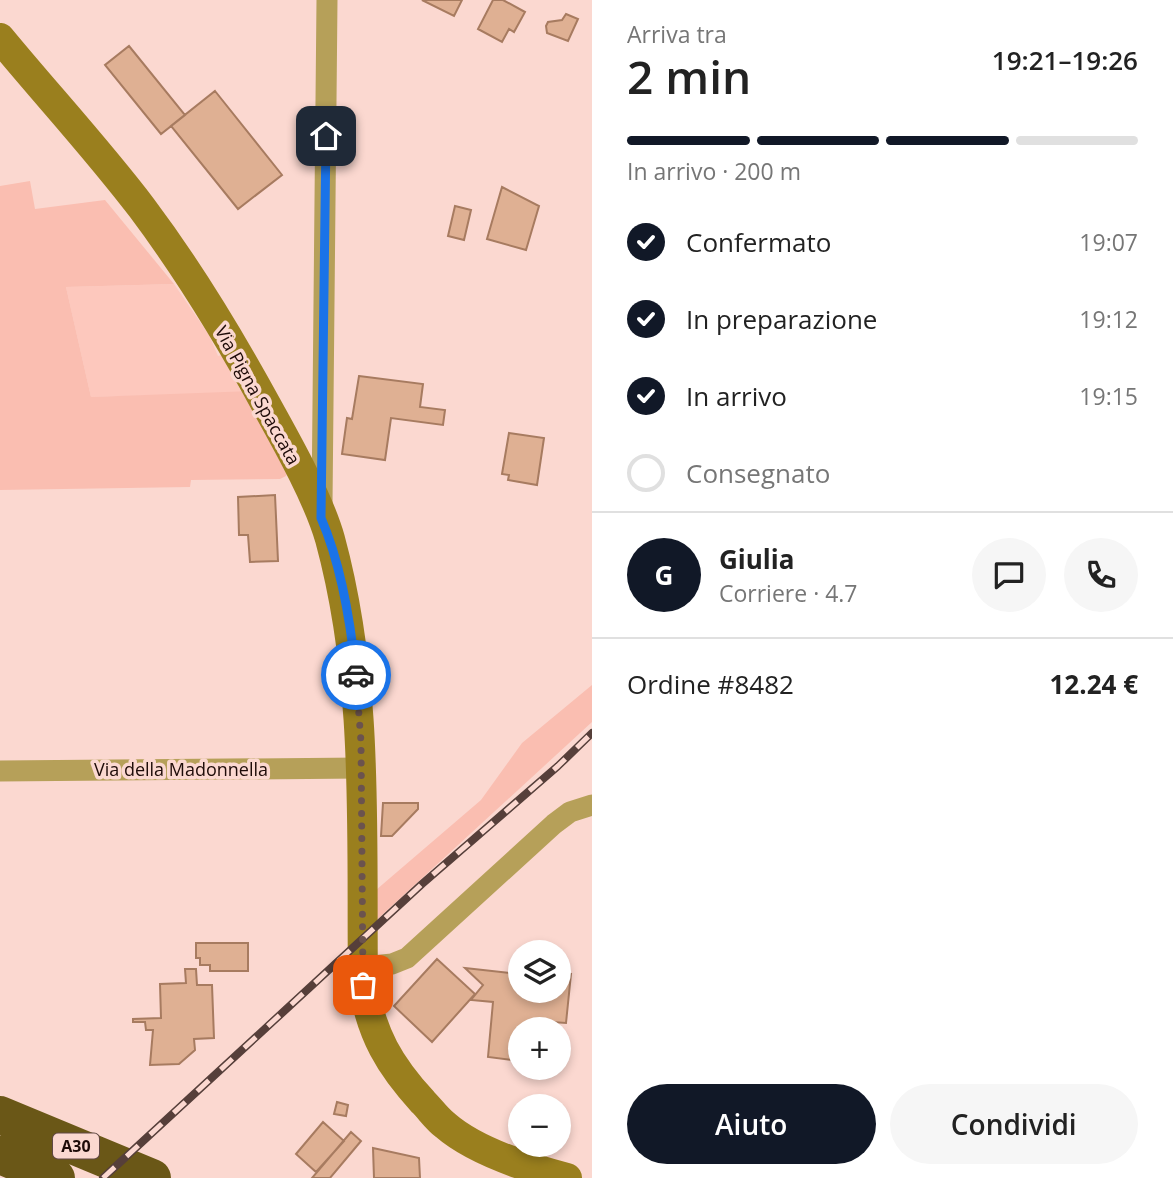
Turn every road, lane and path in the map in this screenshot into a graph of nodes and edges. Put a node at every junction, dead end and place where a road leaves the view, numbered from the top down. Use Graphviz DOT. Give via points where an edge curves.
graph roads {
  1 [pos="327,0"];
  2 [pos="0,38"];
  3 [pos="321,518"];
  4 [pos="361,768"];
  5 [pos="0,771"];
  6 [pos="592,805"];
  7 [pos="363,976"];
  8 [pos="0,1115"];
  9 [pos="0,1155"];
  10 [pos="56,1178"];
  11 [pos="152,1178"];
  12 [pos="567,1178"];
  1 -- 3 [label="street"];
  2 -- 3 [label="main road, Via Pigna Spaccata" via="142,208 206,301 278,427"];
  3 -- 4 [label="main road, Via Pigna Spaccata" via="345,601 360,716"];
  4 -- 5 [label="street, Via della Madonnella"];
  4 -- 7 [label="main road, Via Pigna Spaccata"];
  6 -- 7 [label="street" via="554,824 407,958"];
  7 -- 12 [label="main road, Via Pigna Spaccata" via="368,1014 380,1046 402,1080 445,1126 532,1169"];
  8 -- 11 [label="highway, A30"];
  9 -- 10 [label="highway, A30"];
}
